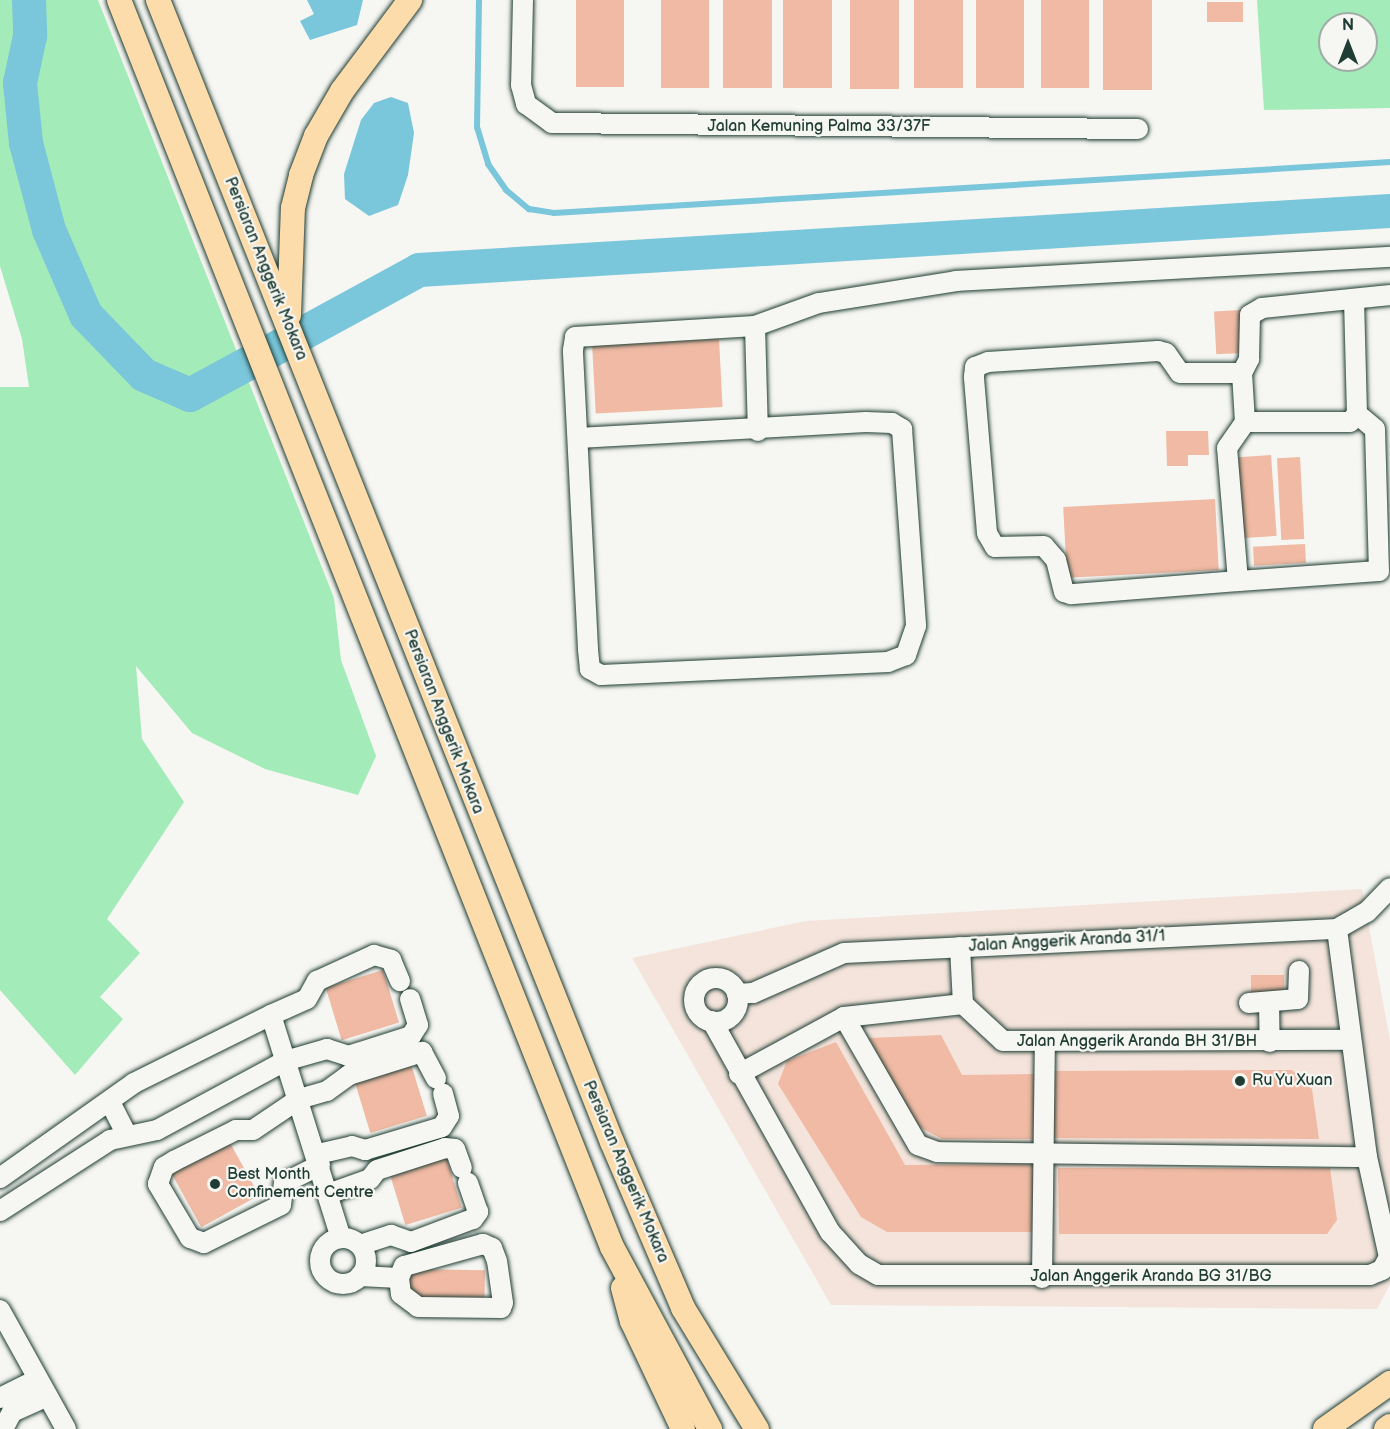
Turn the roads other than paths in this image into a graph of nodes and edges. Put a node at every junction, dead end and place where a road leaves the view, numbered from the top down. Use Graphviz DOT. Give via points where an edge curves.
graph roads {
  1 [pos="119,0"];
  2 [pos="159,0"];
  3 [pos="410,0"];
  4 [pos="523,0"];
  5 [pos="1138,129"];
  6 [pos="1390,257"];
  7 [pos="1390,295"];
  8 [pos="1354,300"];
  9 [pos="755,326"];
  10 [pos="289,328"];
  11 [pos="1242,373"];
  12 [pos="1357,414"];
  13 [pos="1245,422"];
  14 [pos="758,431"];
  15 [pos="578,438"];
  16 [pos="1238,581"];
  17 [pos="1386,898"];
  18 [pos="1337,929"];
  19 [pos="960,947"];
  20 [pos="1299,971"];
  21 [pos="400,981"];
  22 [pos="737,994"];
  23 [pos="410,999"];
  24 [pos="1249,1003"];
  25 [pos="1269,1003"];
  26 [pos="963,1004"];
  27 [pos="270,1015"];
  28 [pos="844,1017"];
  29 [pos="712,1021"];
  30 [pos="1351,1040"];
  31 [pos="1270,1042"];
  32 [pos="1045,1044"];
  33 [pos="285,1061"];
  34 [pos="739,1074"];
  35 [pos="299,1099"];
  36 [pos="110,1102"];
  37 [pos="126,1134"];
  38 [pos="1042,1150"];
  39 [pos="1367,1157"];
  40 [pos="319,1159"];
  41 [pos="0,1178"];
  42 [pos="331,1193"];
  43 [pos="0,1211"];
  44 [pos="1385,1221"];
  45 [pos="341,1238"];
  46 [pos="360,1245"];
  47 [pos="612,1247"];
  48 [pos="1390,1257"];
  49 [pos="360,1276"];
  50 [pos="399,1278"];
  51 [pos="1042,1278"];
  52 [pos="0,1310"];
  53 [pos="36,1380"];
  54 [pos="1390,1383"];
  55 [pos="46,1397"];
  56 [pos="0,1398"];
  57 [pos="1390,1426"];
  58 [pos="3,1429"];
  59 [pos="66,1429"];
  60 [pos="683,1429"];
  61 [pos="710,1429"];
  62 [pos="757,1429"];
  63 [pos="1325,1429"];
  64 [pos="1386,1429"];
  1 -- 47 [label="main road, Persiaran Anggerik Mokara"];
  2 -- 10 [label="main road, Persiaran Anggerik Mokara"];
  3 -- 10 [label="main road" via="342,91 316,136 301,175 293,208"];
  4 -- 5 [label="street, Jalan Kemuning Palma 33/37F" via="521,85 526,104 541,119 578,126"];
  6 -- 9 [label="street" via="956,281 819,303"];
  7 -- 8 [label="street"];
  8 -- 11 [label="street" via="1253,310 1249,359"];
  8 -- 12 [label="street"];
  9 -- 14 [label="street"];
  9 -- 15 [label="street" via="575,336"];
  10 -- 62 [label="main road, Persiaran Anggerik Mokara" via="612,1142 683,1308"];
  11 -- 13 [label="street"];
  11 -- 16 [label="street" via="1180,373 1167,353 1158,351 988,362 975,367 974,377 987,532 995,547 1044,546 1056,560 1061,587 1071,594"];
  12 -- 13 [label="street" via="1350,422"];
  12 -- 16 [label="street" via="1375,429 1379,571"];
  13 -- 16 [label="street" via="1227,448"];
  14 -- 15 [label="street"];
  14 -- 15 [label="street" via="866,422 892,423 902,429 916,626 906,655 888,662 601,675 590,669"];
  17 -- 18 [label="street"];
  18 -- 19 [label="street, Jalan Anggerik Aranda 31/1"];
  18 -- 30 [label="street, Jalan Anggerik Aranda BG 31/BG"];
  19 -- 22 [label="street, Jalan Anggerik Aranda 31/1" via="844,953 753,993"];
  19 -- 26 [label="street"];
  20 -- 25 [label="street" via="1298,999"];
  21 -- 27 [label="street" via="391,960 374,955 317,981 307,999"];
  22 -- 29 [label="street" via="732,1015"];
  22 -- 29 [label="street" via="723,979 709,979 698,988 696,1009"];
  23 -- 33 [label="street" via="418,1025 411,1036 348,1056 327,1049"];
  24 -- 25 [label="street"];
  25 -- 31 [label="street"];
  26 -- 28 [label="street"];
  26 -- 32 [label="street, Jalan Anggerik Aranda BH 31/BH" via="1003,1041"];
  27 -- 33 [label="street"];
  27 -- 36 [label="street" via="134,1083"];
  28 -- 34 [label="street"];
  28 -- 38 [label="street" via="918,1145 937,1152"];
  29 -- 34 [label="street, Jalan Anggerik Aranda BG 31/BG"];
  30 -- 31 [label="street, Jalan Anggerik Aranda BH 31/BH"];
  30 -- 39 [label="street, Jalan Anggerik Aranda BG 31/BG"];
  31 -- 32 [label="street, Jalan Anggerik Aranda BH 31/BH"];
  32 -- 38 [label="street"];
  33 -- 35 [label="street"];
  33 -- 37 [label="street" via="157,1130"];
  34 -- 51 [label="street, Jalan Anggerik Aranda BG 31/BG" via="830,1232 859,1264 878,1275"];
  35 -- 40 [label="street"];
  35 -- 40 [label="street" via="411,1052 422,1052 449,1116 442,1127 365,1150 352,1146"];
  35 -- 40 [label="street" via="253,1130 236,1130 164,1167 158,1184 190,1238 204,1242 280,1205 284,1183"];
  36 -- 37 [label="street"];
  36 -- 41 [label="street"];
  37 -- 43 [label="street"];
  38 -- 39 [label="street"];
  38 -- 51 [label="street"];
  39 -- 44 [label="street, Jalan Anggerik Aranda BG 31/BG"];
  40 -- 42 [label="street"];
  42 -- 45 [label="street"];
  42 -- 46 [label="street" via="370,1179 377,1170 445,1148 455,1149 477,1208 473,1219 411,1242 391,1235"];
  44 -- 48 [label="street, Jalan Anggerik Aranda BG 31/BG"];
  45 -- 46 [label="street"];
  45 -- 49 [label="street" via="321,1253 322,1271 345,1284"];
  46 -- 49 [label="street" via="366,1264"];
  47 -- 60 [label="main road" via="632,1321"];
  47 -- 61 [label="main road, Persiaran Anggerik Mokara"];
  48 -- 51 [label="street, Jalan Anggerik Aranda BG 31/BG" via="1382,1270 1352,1276"];
  49 -- 50 [label="street"];
  50 -- 50 [label="street" via="404,1266 483,1244 492,1248 497,1261 503,1303 501,1308 418,1307 401,1294"];
  52 -- 53 [label="street"];
  53 -- 55 [label="street"];
  53 -- 56 [label="street"];
  54 -- 63 [label="main road"];
  55 -- 58 [label="street" via="12,1412"];
  55 -- 59 [label="street"];
  57 -- 64 [label="main road"];
}
